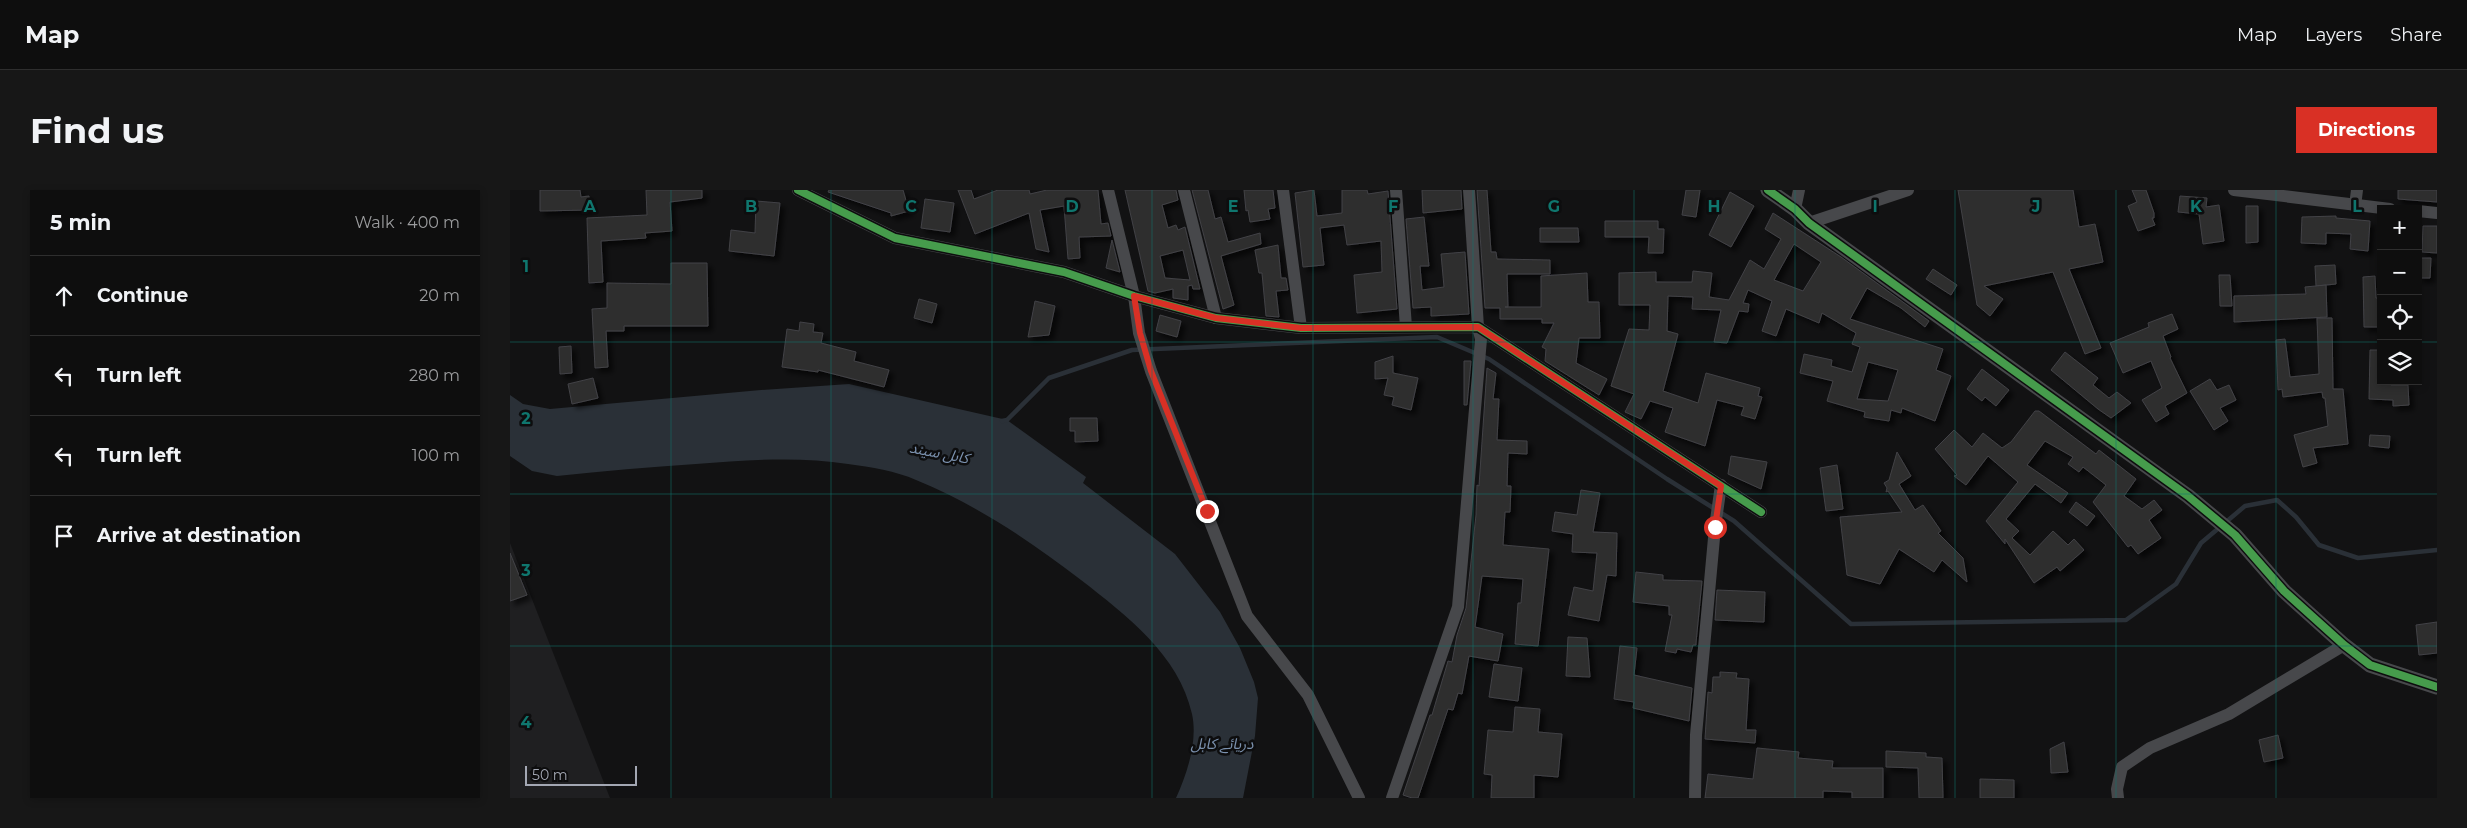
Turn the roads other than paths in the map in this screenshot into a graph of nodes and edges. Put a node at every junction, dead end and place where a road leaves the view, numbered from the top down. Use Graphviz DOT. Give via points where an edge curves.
graph roads {
  1 [pos="798,190"];
  2 [pos="1108,190"];
  3 [pos="1184,190"];
  4 [pos="1283,190"];
  5 [pos="1396,190"];
  6 [pos="1469,190"];
  7 [pos="1768,190"];
  8 [pos="1799,190"];
  9 [pos="1908,190"];
  10 [pos="2234,190"];
  11 [pos="2357,190"];
  12 [pos="2298,193"];
  13 [pos="2355,206"];
  14 [pos="1795,208"];
  15 [pos="2377,208"];
  16 [pos="2422,211"];
  17 [pos="2437,213"];
  18 [pos="1809,223"];
  19 [pos="1134,296"];
  20 [pos="1216,318"];
  21 [pos="1406,327"];
  22 [pos="1301,328"];
  23 [pos="1480,333"];
  24 [pos="1721,486"];
  25 [pos="1762,512"];
  26 [pos="2344,645"];
  27 [pos="2437,687"];
  28 [pos="1359,798"];
  29 [pos="1392,798"];
  30 [pos="1695,798"];
  31 [pos="2118,798"];
  1 -- 19 [label="street" via="896,238 1064,272"];
  2 -- 19 [label="street"];
  3 -- 20 [label="street"];
  4 -- 22 [label="street"];
  5 -- 21 [label="street"];
  6 -- 23 [label="street"];
  7 -- 14 [label="street"];
  8 -- 14 [label="street"];
  9 -- 18 [label="street"];
  10 -- 12 [label="street"];
  11 -- 13 [label="street"];
  12 -- 13 [label="street"];
  13 -- 15 [label="street"];
  14 -- 18 [label="street"];
  16 -- 17 [label="street"];
  18 -- 26 [label="street" via="2188,496 2235,536 2284,592"];
  19 -- 20 [label="street"];
  19 -- 28 [label="street" via="1151,371 1247,616 1308,695"];
  20 -- 22 [label="street"];
  21 -- 22 [label="street"];
  21 -- 23 [label="street"];
  23 -- 24 [label="street"];
  23 -- 29 [label="street" via="1458,607"];
  24 -- 25 [label="street"];
  24 -- 30 [label="street" via="1696,735"];
  26 -- 27 [label="street" via="2370,664"];
  26 -- 31 [label="street" via="2229,714 2143,752 2122,767"];
}
